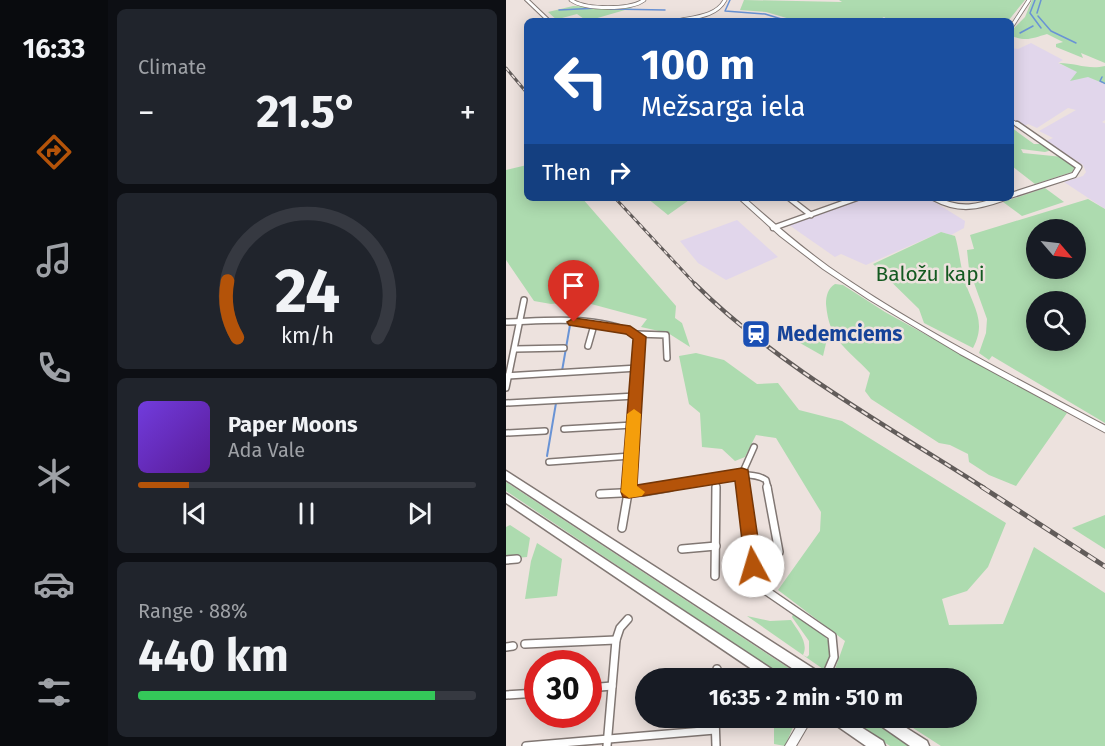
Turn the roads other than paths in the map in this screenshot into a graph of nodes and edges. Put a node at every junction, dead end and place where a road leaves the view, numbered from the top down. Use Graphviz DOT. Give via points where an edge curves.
graph roads {
  1 [pos="527,0"];
  2 [pos="570,0"];
  3 [pos="644,0"];
  4 [pos="725,0"];
  5 [pos="1029,0"];
  6 [pos="546,18"];
  7 [pos="692,18"];
  8 [pos="1014,24"];
  9 [pos="1014,122"];
  10 [pos="1014,194"];
  11 [pos="743,201"];
  12 [pos="793,201"];
  13 [pos="849,201"];
  14 [pos="939,201"];
  15 [pos="995,201"];
  16 [pos="811,215"];
  17 [pos="773,228"];
  18 [pos="524,300"];
  19 [pos="521,321"];
  20 [pos="506,322"];
  21 [pos="594,325"];
  22 [pos="636,334"];
  23 [pos="588,346"];
  24 [pos="564,348"];
  25 [pos="515,349"];
  26 [pos="666,358"];
  27 [pos="638,368"];
  28 [pos="507,376"];
  29 [pos="506,388"];
  30 [pos="635,396"];
  31 [pos="506,403"];
  32 [pos="633,425"];
  33 [pos="564,429"];
  34 [pos="1106,430"];
  35 [pos="545,431"];
  36 [pos="506,433"];
  37 [pos="754,447"];
  38 [pos="630,456"];
  39 [pos="549,462"];
  40 [pos="742,474"];
  41 [pos="506,475"];
  42 [pos="716,479"];
  43 [pos="629,492"];
  44 [pos="600,494"];
  45 [pos="506,498"];
  46 [pos="622,528"];
  47 [pos="716,546"];
  48 [pos="682,549"];
  49 [pos="517,559"];
  50 [pos="506,560"];
  51 [pos="753,566"];
  52 [pos="715,576"];
  53 [pos="628,619"];
  54 [pos="616,640"];
  55 [pos="525,644"];
  56 [pos="760,668"];
  57 [pos="803,668"];
  58 [pos="829,668"];
  59 [pos="612,686"];
  60 [pos="602,687"];
  61 [pos="524,694"];
  62 [pos="506,695"];
  63 [pos="801,728"];
  64 [pos="851,728"];
  65 [pos="895,728"];
  66 [pos="715,730"];
  67 [pos="607,743"];
  68 [pos="526,746"];
  69 [pos="716,746"];
  70 [pos="790,746"];
  71 [pos="878,746"];
  72 [pos="922,746"];
  1 -- 6 [label="main road"];
  2 -- 3 [label="street" via="579,6 635,7"];
  4 -- 7 [label="street" via="720,9"];
  5 -- 8 [label="street"];
  9 -- 10 [label="street" via="1077,164 1079,170"];
  11 -- 17 [label="main road"];
  12 -- 16 [label="street"];
  13 -- 16 [label="street"];
  14 -- 15 [label="street" via="953,209 968,210"];
  16 -- 17 [label="street"];
  17 -- 34 [label="main road" via="862,294"];
  18 -- 19 [label="street"];
  19 -- 20 [label="street"];
  19 -- 21 [label="street"];
  19 -- 25 [label="street"];
  21 -- 22 [label="street"];
  21 -- 23 [label="street"];
  22 -- 26 [label="street" via="666,335"];
  22 -- 27 [label="street"];
  24 -- 25 [label="street"];
  25 -- 28 [label="street"];
  27 -- 28 [label="street"];
  27 -- 30 [label="street"];
  28 -- 29 [label="street"];
  30 -- 31 [label="street"];
  30 -- 32 [label="street"];
  32 -- 33 [label="street"];
  32 -- 38 [label="street"];
  35 -- 36 [label="street"];
  37 -- 40 [label="street"];
  38 -- 39 [label="street"];
  38 -- 43 [label="street"];
  40 -- 42 [label="street"];
  40 -- 51 [label="street"];
  40 -- 51 [label="street" via="766,480 779,552"];
  41 -- 57 [label="highway"];
  42 -- 43 [label="street"];
  42 -- 47 [label="street"];
  43 -- 44 [label="street"];
  43 -- 46 [label="street"];
  45 -- 56 [label="highway"];
  47 -- 48 [label="street"];
  47 -- 52 [label="street"];
  49 -- 50 [label="street"];
  51 -- 58 [label="street" via="765,591 832,636 836,645"];
  53 -- 54 [label="street"];
  54 -- 55 [label="street"];
  54 -- 59 [label="street"];
  59 -- 60 [label="street"];
  59 -- 67 [label="street"];
  61 -- 62 [label="street"];
  63 -- 70 [label="main road"];
  64 -- 71 [label="highway"];
  65 -- 72 [label="highway"];
  66 -- 67 [label="street"];
  66 -- 69 [label="street"];
  67 -- 68 [label="street"];
}
